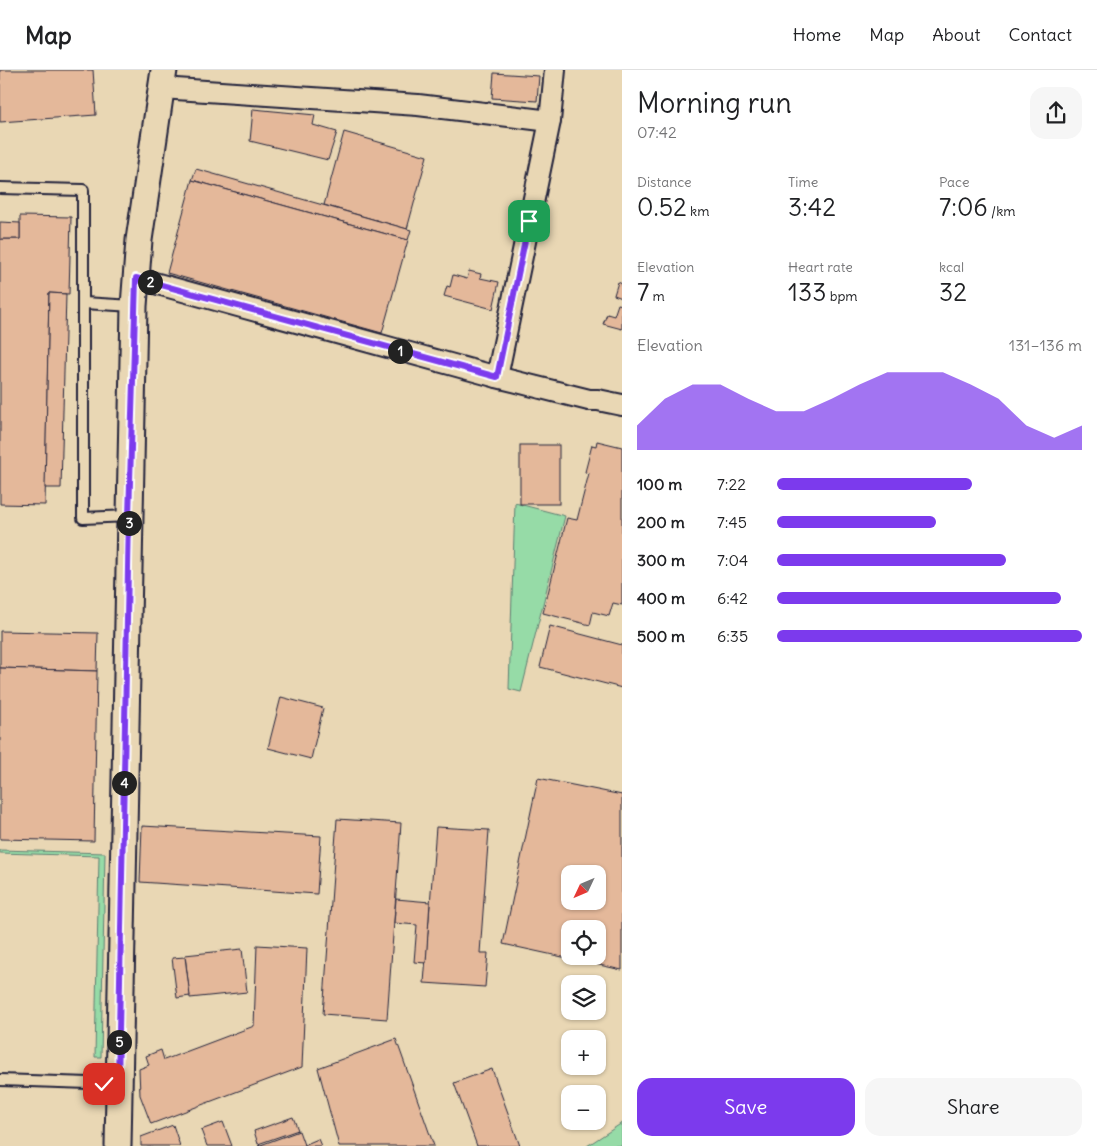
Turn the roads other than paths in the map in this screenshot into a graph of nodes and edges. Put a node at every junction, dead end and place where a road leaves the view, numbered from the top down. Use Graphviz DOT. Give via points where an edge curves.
graph roads {
  1 [pos="555,70"];
  2 [pos="162,79"];
  3 [pos="550,122"];
  4 [pos="0,188"];
  5 [pos="136,278"];
  6 [pos="84,303"];
  7 [pos="134,306"];
  8 [pos="497,377"];
  9 [pos="622,406"];
  10 [pos="129,516"];
  11 [pos="0,1080"];
  12 [pos="118,1084"];
  13 [pos="118,1146"];
  1 -- 3 [label="street"];
  2 -- 3 [label="street"];
  2 -- 5 [label="street"];
  3 -- 8 [label="street"];
  4 -- 6 [label="lane" via="83,190"];
  5 -- 7 [label="street"];
  5 -- 8 [label="street"];
  6 -- 7 [label="lane"];
  6 -- 10 [label="lane" via="83,518"];
  7 -- 10 [label="street"];
  8 -- 9 [label="street"];
  10 -- 12 [label="street"];
  11 -- 12 [label="lane"];
  12 -- 13 [label="street"];
}
